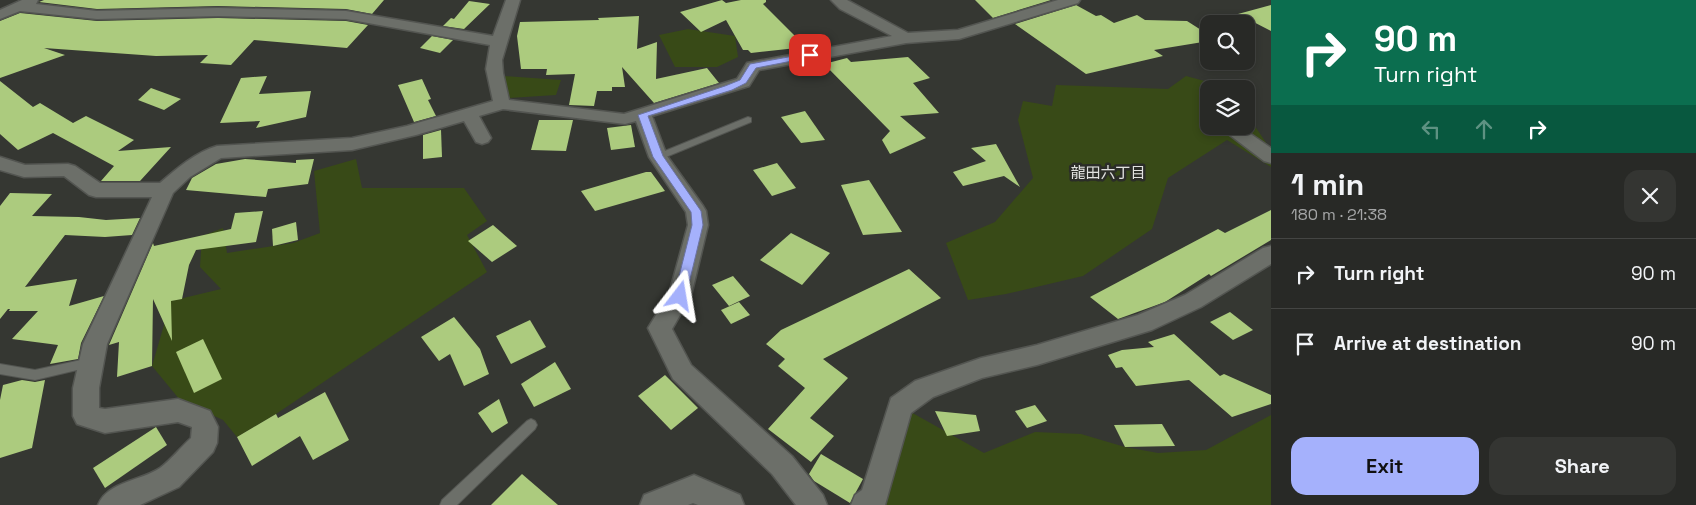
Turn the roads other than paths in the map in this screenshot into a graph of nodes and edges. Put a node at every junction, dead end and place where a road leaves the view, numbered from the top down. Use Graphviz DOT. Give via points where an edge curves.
graph roads {
  1 [pos="34,0"];
  2 [pos="513,0"];
  3 [pos="838,0"];
  4 [pos="1070,0"];
  5 [pos="19,7"];
  6 [pos="0,15"];
  7 [pos="906,38"];
  8 [pos="498,42"];
  9 [pos="502,104"];
  10 [pos="470,115"];
  11 [pos="643,115"];
  12 [pos="748,120"];
  13 [pos="1241,135"];
  14 [pos="482,138"];
  15 [pos="1271,156"];
  16 [pos="658,157"];
  17 [pos="1,165"];
  18 [pos="165,190"];
  19 [pos="1271,254"];
  20 [pos="91,363"];
  21 [pos="0,369"];
  22 [pos="531,425"];
  23 [pos="112,505"];
  24 [pos="447,505"];
  25 [pos="654,505"];
  26 [pos="730,505"];
  27 [pos="814,505"];
  28 [pos="865,505"];
  1 -- 5 [label="street"];
  2 -- 8 [label="street"];
  3 -- 7 [label="street"];
  4 -- 7 [label="street" via="958,34"];
  5 -- 6 [label="street"];
  5 -- 8 [label="street" via="97,15 218,12 346,15"];
  7 -- 11 [label="street" via="753,66 743,82"];
  8 -- 9 [label="street" via="494,68"];
  9 -- 10 [label="street"];
  9 -- 11 [label="street" via="625,119"];
  10 -- 14 [label="street"];
  10 -- 18 [label="street" via="352,144 217,152 183,173"];
  11 -- 16 [label="street"];
  12 -- 16 [label="lane"];
  13 -- 15 [label="street"];
  16 -- 27 [label="street" via="696,211 698,225 680,296 660,328 682,372 782,466"];
  17 -- 18 [label="street" via="24,171 68,170 96,190"];
  18 -- 20 [label="street" via="95,344"];
  19 -- 28 [label="street" via="1193,301 1144,323 981,368 924,389 900,406 873,499"];
  20 -- 21 [label="lane" via="35,375"];
  20 -- 23 [label="street" via="86,388 86,416 104,421 178,410 201,418 206,427 204,443 169,478"];
  22 -- 24 [label="lane"];
  25 -- 26 [label="street" via="694,489"];
}
